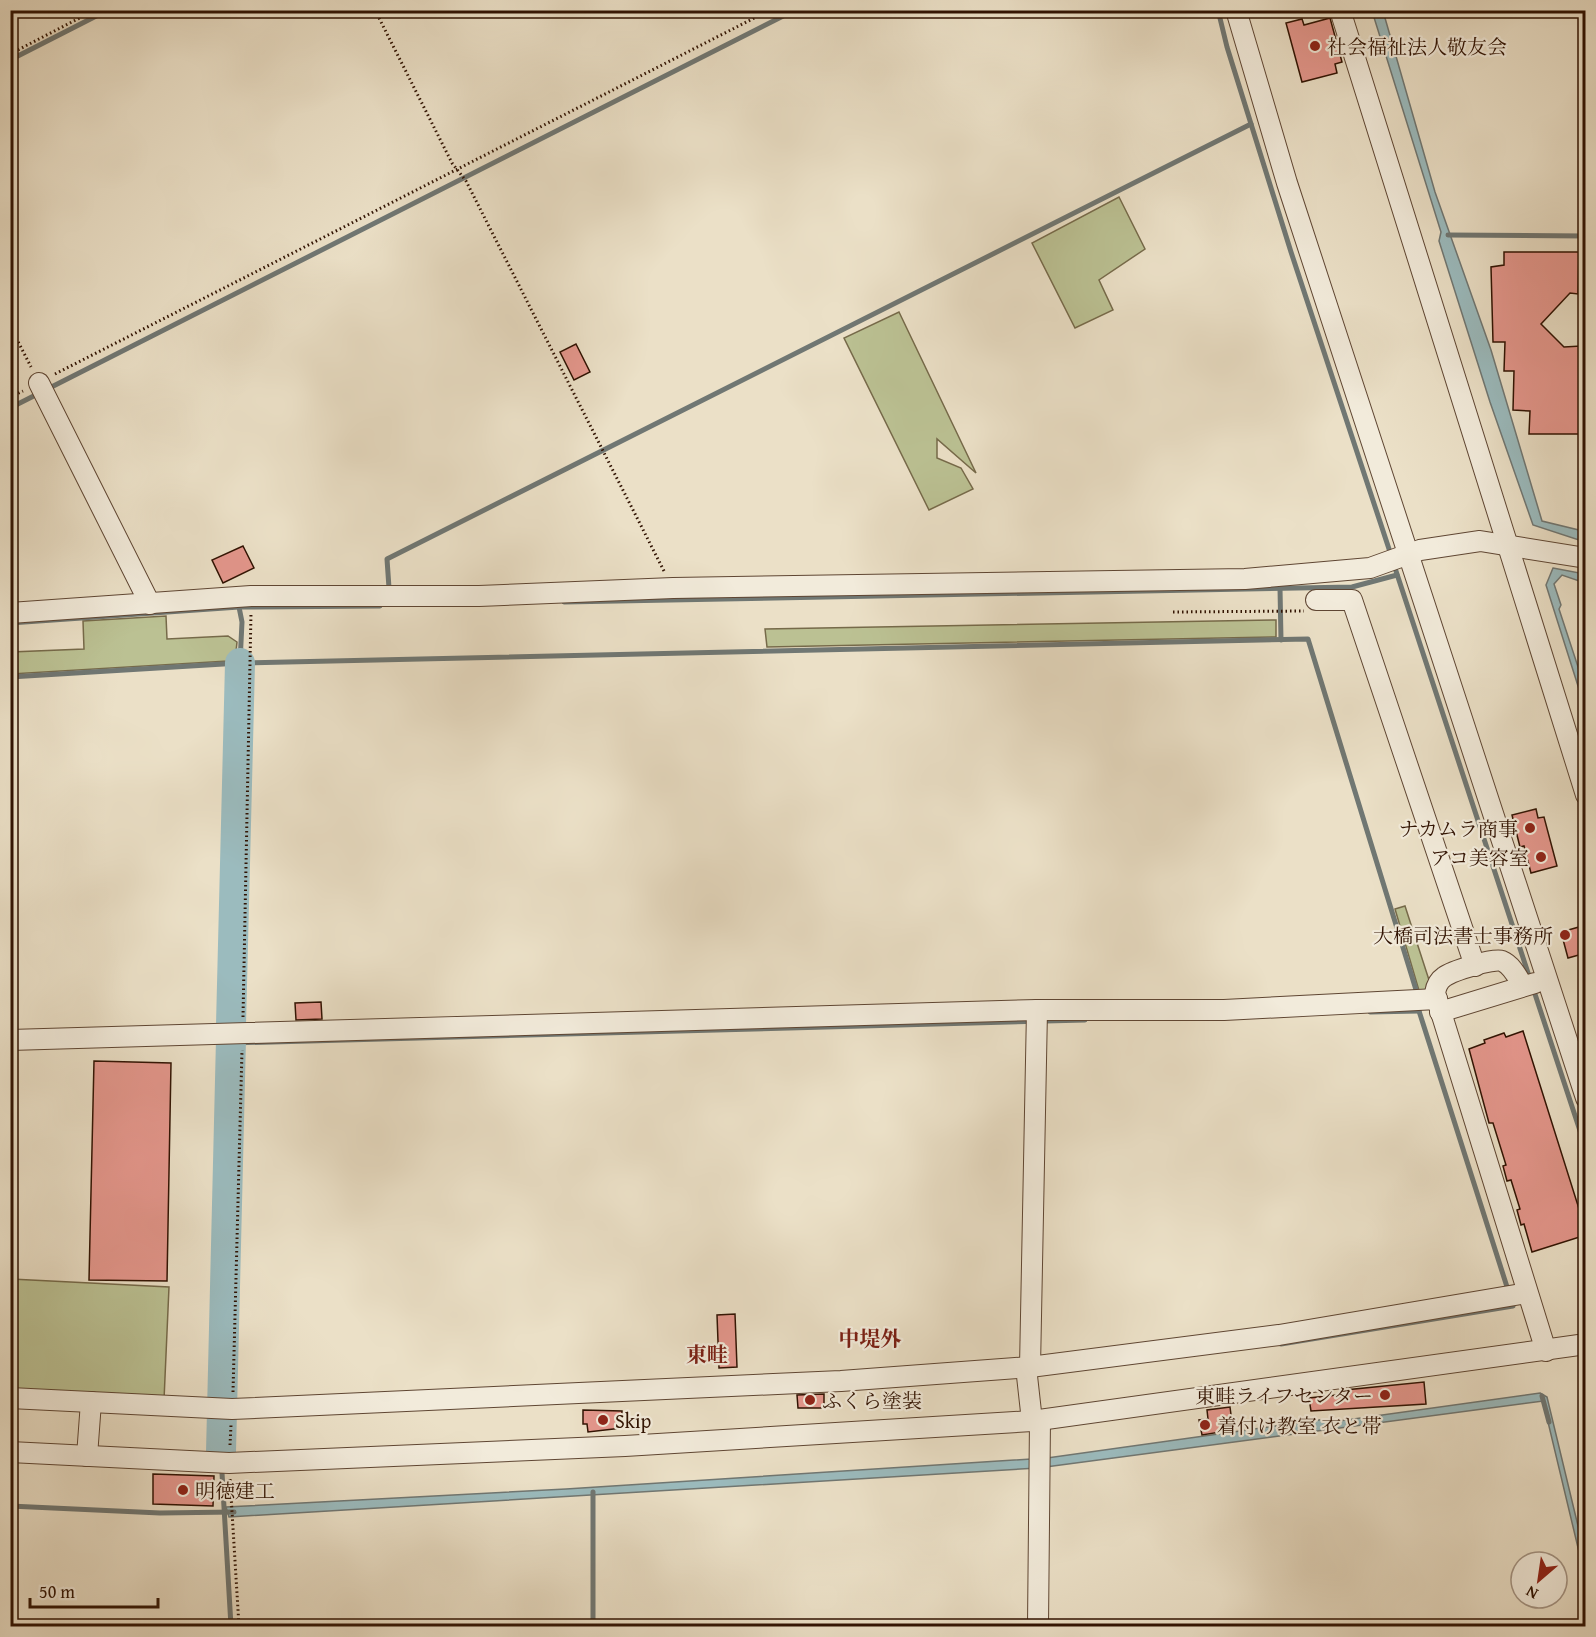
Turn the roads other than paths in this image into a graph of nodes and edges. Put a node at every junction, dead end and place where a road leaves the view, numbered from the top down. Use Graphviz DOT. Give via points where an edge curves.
graph roads {
  1 [pos="1236,10"];
  2 [pos="1340,10"];
  3 [pos="42,389"];
  4 [pos="1506,547"];
  5 [pos="1408,554"];
  6 [pos="1586,558"];
  7 [pos="1316,600"];
  8 [pos="150,604"];
  9 [pos="10,613"];
  10 [pos="1586,795"];
  11 [pos="1475,966"];
  12 [pos="1534,984"];
  13 [pos="1428,1003"];
  14 [pos="1037,1017"];
  15 [pos="10,1040"];
  16 [pos="1586,1098"];
  17 [pos="1527,1293"];
  18 [pos="1586,1344"];
  19 [pos="1545,1351"];
  20 [pos="1027,1372"];
  21 [pos="10,1398"];
  22 [pos="90,1409"];
  23 [pos="1036,1420"];
  24 [pos="10,1452"];
  25 [pos="87,1456"];
  26 [pos="1038,1626"];
  1 -- 5 [label="street" via="1287,183"];
  2 -- 4 [label="street"];
  3 -- 8 [label="street"];
  4 -- 5 [label="street" via="1463,542"];
  4 -- 6 [label="street"];
  4 -- 10 [label="street"];
  5 -- 8 [label="street" via="1383,565 1345,572 1192,582 674,588 479,596 251,596"];
  5 -- 12 [label="street"];
  7 -- 11 [label="street" via="1352,600"];
  8 -- 9 [label="street"];
  11 -- 12 [label="street" via="1499,960"];
  11 -- 13 [label="street" via="1444,976"];
  12 -- 13 [label="street"];
  12 -- 16 [label="street"];
  13 -- 14 [label="street"];
  13 -- 17 [label="street"];
  14 -- 15 [label="street" via="242,1040"];
  14 -- 20 [label="street"];
  17 -- 19 [label="street"];
  17 -- 20 [label="street"];
  18 -- 19 [label="street"];
  19 -- 23 [label="street"];
  20 -- 22 [label="street" via="226,1412"];
  20 -- 23 [label="street"];
  21 -- 22 [label="street"];
  22 -- 25 [label="street"];
  23 -- 25 [label="street" via="625,1446 229,1463"];
  23 -- 26 [label="street" via="1040,1464"];
  24 -- 25 [label="street"];
}
